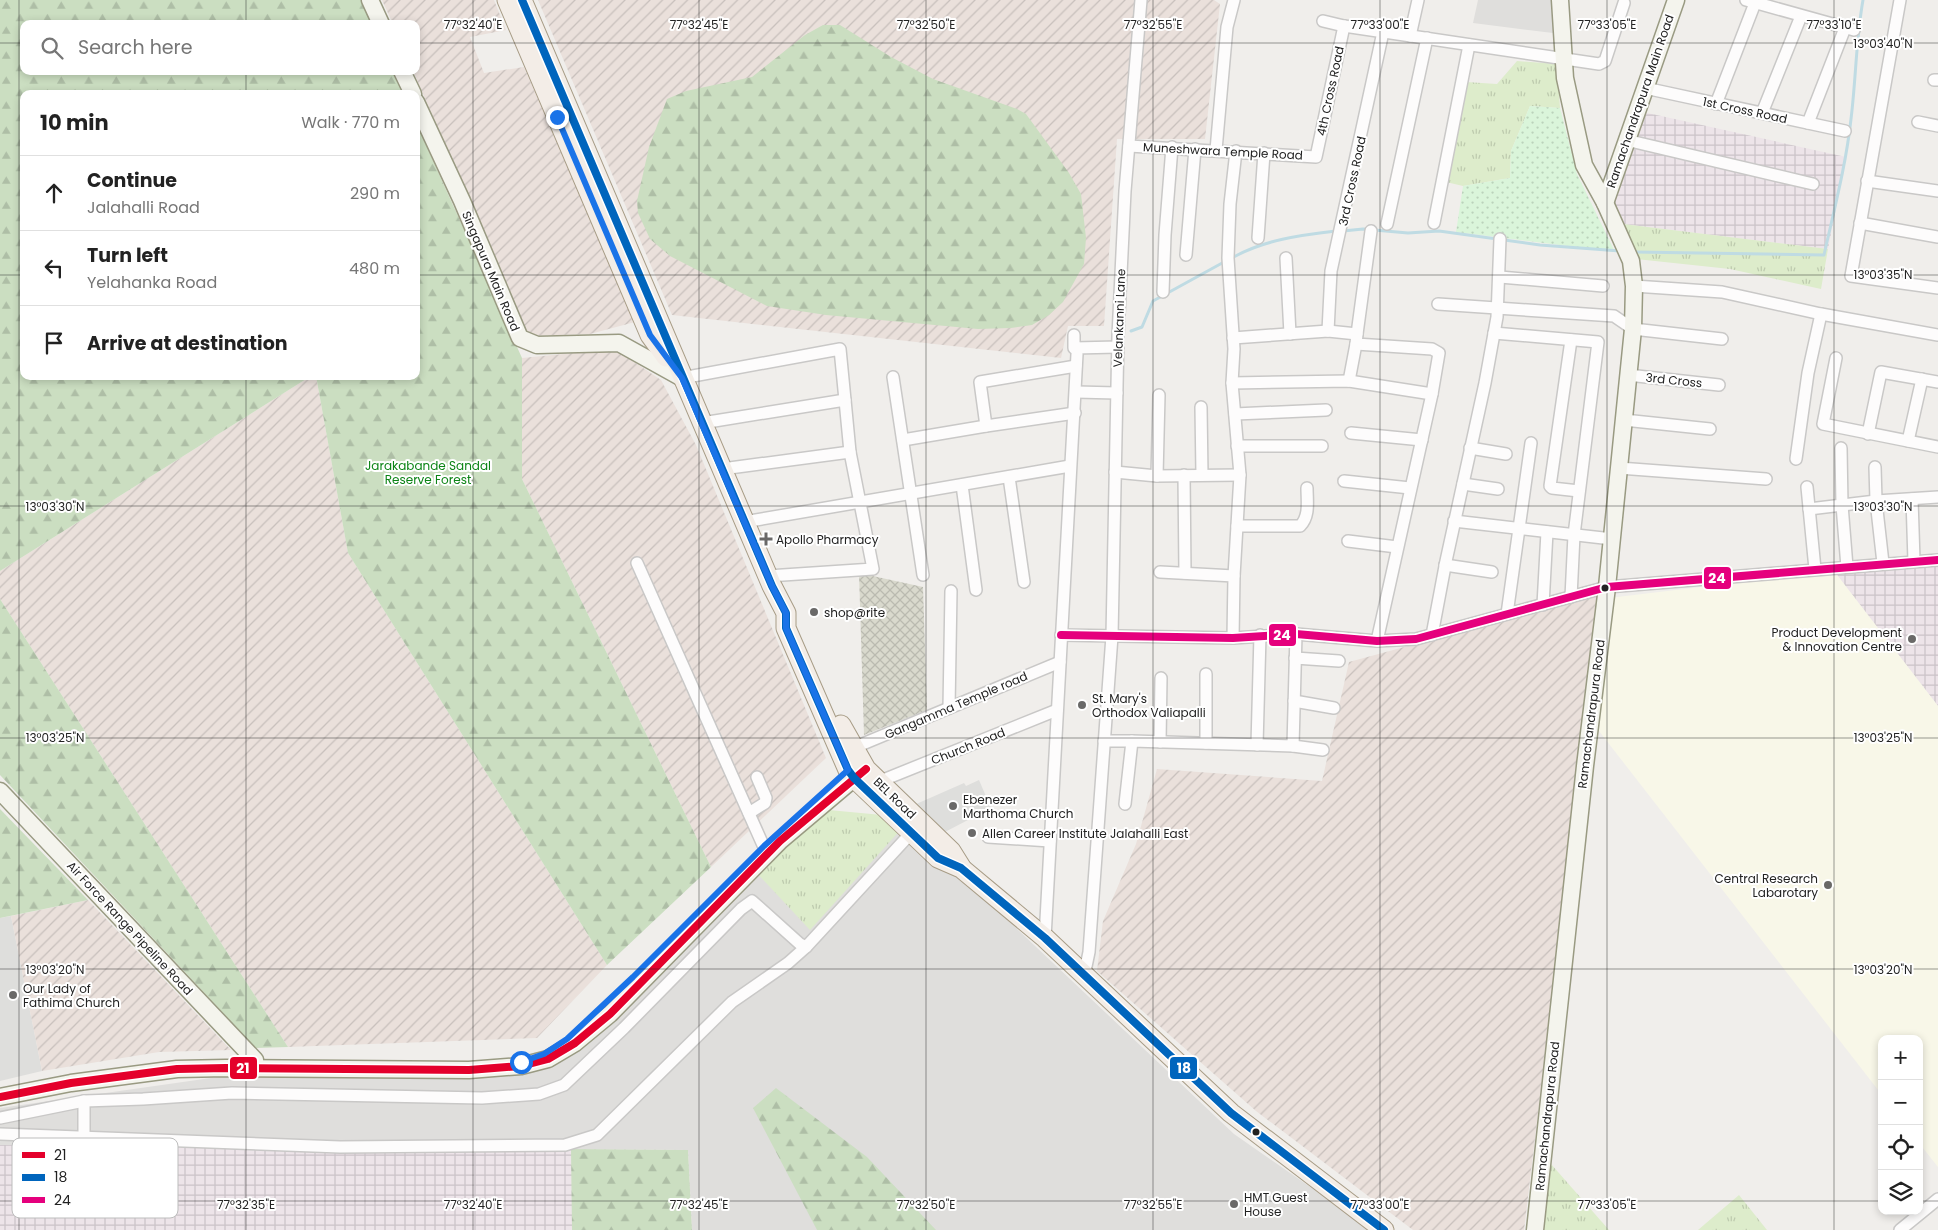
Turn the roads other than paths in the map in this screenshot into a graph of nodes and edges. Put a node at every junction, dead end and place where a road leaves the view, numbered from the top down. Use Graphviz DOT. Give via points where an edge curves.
graph roads {
  1 [pos="370,0"];
  2 [pos="507,0"];
  3 [pos="522,0"];
  4 [pos="1141,0"];
  5 [pos="1234,0"];
  6 [pos="1418,0"];
  7 [pos="1560,0"];
  8 [pos="1676,0"];
  9 [pos="1900,0"];
  10 [pos="1751,1"];
  11 [pos="1624,3"];
  12 [pos="1801,16"];
  13 [pos="379,20"];
  14 [pos="1323,21"];
  15 [pos="1344,26"];
  16 [pos="1383,32"];
  17 [pos="1410,36"];
  18 [pos="1427,38"];
  19 [pos="1469,45"];
  20 [pos="1564,59"];
  21 [pos="404,75"];
  22 [pos="1645,88"];
  23 [pos="411,90"];
  24 [pos="1716,104"];
  25 [pos="420,111"];
  26 [pos="1762,113"];
  27 [pos="563,114"];
  28 [pos="1918,122"];
  29 [pos="1808,123"];
  30 [pos="1938,126"];
  31 [pos="1845,131"];
  32 [pos="1626,140"];
  33 [pos="1129,146"];
  34 [pos="1172,147"];
  35 [pos="1195,148"];
  36 [pos="1216,150"];
  37 [pos="1236,151"];
  38 [pos="1264,153"];
  39 [pos="1316,156"];
  40 [pos="1867,180"];
  41 [pos="1813,184"];
  42 [pos="1938,191"];
  43 [pos="1605,202"];
  44 [pos="1434,223"];
  45 [pos="1860,223"];
  46 [pos="1387,224"];
  47 [pos="1370,230"];
  48 [pos="1938,237"];
  49 [pos="1258,238"];
  50 [pos="1500,239"];
  51 [pos="1186,255"];
  52 [pos="1286,258"];
  53 [pos="1500,277"];
  54 [pos="1603,286"];
  55 [pos="1634,286"];
  56 [pos="1938,288"];
  57 [pos="1163,292"];
  58 [pos="1438,304"];
  59 [pos="1498,307"];
  60 [pos="1822,314"];
  61 [pos="1633,329"];
  62 [pos="1328,331"];
  63 [pos="1494,333"];
  64 [pos="1290,334"];
  65 [pos="1074,335"];
  66 [pos="1938,335"];
  67 [pos="1234,338"];
  68 [pos="1722,338"];
  69 [pos="1356,339"];
  70 [pos="1571,340"];
  71 [pos="1118,347"];
  72 [pos="1077,354"];
  73 [pos="1836,358"];
  74 [pos="1076,366"];
  75 [pos="1628,375"];
  76 [pos="893,377"];
  77 [pos="682,378"];
  78 [pos="1922,379"];
  79 [pos="1349,381"];
  80 [pos="1938,382"];
  81 [pos="1232,383"];
  82 [pos="1719,385"];
  83 [pos="1076,392"];
  84 [pos="1117,393"];
  85 [pos="1432,394"];
  86 [pos="1159,395"];
  87 [pos="845,400"];
  88 [pos="1201,406"];
  89 [pos="1326,410"];
  90 [pos="1074,413"];
  91 [pos="1235,414"];
  92 [pos="1624,420"];
  93 [pos="702,423"];
  94 [pos="986,426"];
  95 [pos="1710,429"];
  96 [pos="1352,433"];
  97 [pos="1868,434"];
  98 [pos="903,440"];
  99 [pos="1422,440"];
  100 [pos="1908,441"];
  101 [pos="1531,442"];
  102 [pos="1237,446"];
  103 [pos="1322,446"];
  104 [pos="1938,447"];
  105 [pos="1470,448"];
  106 [pos="1841,448"];
  107 [pos="850,452"];
  108 [pos="1506,454"];
  109 [pos="1796,459"];
  110 [pos="1070,466"];
  111 [pos="1874,467"];
  112 [pos="1619,468"];
  113 [pos="722,469"];
  114 [pos="1115,472"];
  115 [pos="1184,475"];
  116 [pos="1202,475"];
  117 [pos="1240,475"];
  118 [pos="1156,476"];
  119 [pos="1009,477"];
  120 [pos="1766,479"];
  121 [pos="1344,481"];
  122 [pos="1463,484"];
  123 [pos="962,485"];
  124 [pos="1807,487"];
  125 [pos="1308,488"];
  126 [pos="1410,488"];
  127 [pos="1498,488"];
  128 [pos="1579,491"];
  129 [pos="912,493"];
  130 [pos="1938,497"];
  131 [pos="1912,499"];
  132 [pos="1876,501"];
  133 [pos="860,502"];
  134 [pos="1842,505"];
  135 [pos="1809,509"];
  136 [pos="1454,521"];
  137 [pos="744,522"];
  138 [pos="1237,526"];
  139 [pos="1519,529"];
  140 [pos="1547,532"];
  141 [pos="1574,534"];
  142 [pos="1612,539"];
  143 [pos="1348,541"];
  144 [pos="1397,546"];
  145 [pos="1938,560"];
  146 [pos="1914,561"];
  147 [pos="637,563"];
  148 [pos="1883,563"];
  149 [pos="1445,565"];
  150 [pos="1847,567"];
  151 [pos="1815,570"];
  152 [pos="1160,572"];
  153 [pos="1492,572"];
  154 [pos="1185,573"];
  155 [pos="923,575"];
  156 [pos="768,576"];
  157 [pos="1234,576"];
  158 [pos="1024,582"];
  159 [pos="1607,587"];
  160 [pos="976,590"];
  161 [pos="951,591"];
  162 [pos="1571,597"];
  163 [pos="1543,605"];
  164 [pos="1507,614"];
  165 [pos="1296,634"];
  166 [pos="1061,635"];
  167 [pos="1432,635"];
  168 [pos="1112,636"];
  169 [pos="1260,636"];
  170 [pos="1233,638"];
  171 [pos="1377,641"];
  172 [pos="1295,658"];
  173 [pos="1060,662"];
  174 [pos="1339,662"];
  175 [pos="1206,674"];
  176 [pos="1161,678"];
  177 [pos="1294,701"];
  178 [pos="949,708"];
  179 [pos="1334,708"];
  180 [pos="1057,710"];
  181 [pos="1104,741"];
  182 [pos="1132,742"];
  183 [pos="1160,742"];
  184 [pos="1206,744"];
  185 [pos="1256,745"];
  186 [pos="1293,746"];
  187 [pos="1323,750"];
  188 [pos="860,768"];
  189 [pos="757,777"];
  190 [pos="0,791"];
  191 [pos="1125,804"];
  192 [pos="749,813"];
  193 [pos="910,830"];
  194 [pos="988,837"];
  195 [pos="1050,841"];
  196 [pos="764,846"];
  197 [pos="961,868"];
  198 [pos="1045,938"];
  199 [pos="801,948"];
  200 [pos="780,962"];
  201 [pos="1084,976"];
  202 [pos="256,1064"];
  203 [pos="0,1088"];
  204 [pos="0,1097"];
  205 [pos="84,1101"];
  206 [pos="0,1118"];
  207 [pos="0,1134"];
  208 [pos="84,1137"];
  209 [pos="110,1138"];
  210 [pos="178,1141"];
  211 [pos="1938,1198"];
  212 [pos="1384,1230"];
  213 [pos="1535,1230"];
  214 [pos="1900,1230"];
  1 -- 13 [label="street"];
  2 -- 27 [label="main road"];
  3 -- 27 [label="main road"];
  4 -- 33 [label="street, Velankanni Lane"];
  5 -- 36 [label="street" via="1227,27"];
  6 -- 17 [label="street"];
  7 -- 20 [label="street, Ramachandrapura Road"];
  8 -- 22 [label="street, Ramachandrapura Main Road"];
  9 -- 40 [label="street"];
  10 -- 12 [label="street"];
  10 -- 24 [label="street"];
  11 -- 20 [label="street" via="1603,63"];
  12 -- 26 [label="street"];
  12 -- 29 [label="street" via="1850,29"];
  14 -- 15 [label="street"];
  15 -- 16 [label="street"];
  15 -- 39 [label="street, 4th Cross Road"];
  16 -- 17 [label="street"];
  16 -- 62 [label="street, 3rd Cross Road" via="1331,271"];
  17 -- 18 [label="street"];
  18 -- 19 [label="street"];
  18 -- 46 [label="street"];
  19 -- 20 [label="street"];
  19 -- 44 [label="street"];
  20 -- 43 [label="street, Ramachandrapura Road" via="1584,165"];
  21 -- 23 [label="street"];
  22 -- 24 [label="street, 1st Cross Road"];
  22 -- 32 [label="street, Ramachandrapura Main Road"];
  24 -- 26 [label="street, 1st Cross Road"];
  25 -- 77 [label="street, Singapura Main Road" via="520,338 537,345 619,342"];
  26 -- 29 [label="street, 1st Cross Road"];
  27 -- 77 [label="main road, BEL Road"];
  28 -- 30 [label="street"];
  29 -- 31 [label="street, 1st Cross Road"];
  32 -- 41 [label="street"];
  32 -- 43 [label="street, Ramachandrapura Main Road"];
  33 -- 34 [label="street, Muneshwara Temple Road"];
  33 -- 71 [label="street, Velankanni Lane"];
  34 -- 35 [label="street, Muneshwara Temple Road"];
  34 -- 57 [label="street"];
  35 -- 36 [label="street, Muneshwara Temple Road"];
  35 -- 51 [label="street"];
  36 -- 37 [label="street, Muneshwara Temple Road"];
  37 -- 38 [label="street, Muneshwara Temple Road"];
  37 -- 67 [label="street" via="1228,258"];
  38 -- 39 [label="street, Muneshwara Temple Road"];
  38 -- 49 [label="street"];
  40 -- 42 [label="street"];
  40 -- 45 [label="street"];
  43 -- 55 [label="street, Ramachandrapura Road" via="1631,261"];
  45 -- 48 [label="street"];
  45 -- 56 [label="street" via="1850,276"];
  47 -- 69 [label="street"];
  50 -- 53 [label="street"];
  52 -- 64 [label="street"];
  53 -- 54 [label="street"];
  53 -- 59 [label="street"];
  55 -- 60 [label="street" via="1722,292"];
  55 -- 61 [label="street, Ramachandrapura Road"];
  58 -- 59 [label="street"];
  59 -- 61 [label="street" via="1614,316"];
  59 -- 63 [label="street"];
  60 -- 66 [label="street"];
  60 -- 109 [label="street" via="1808,373"];
  61 -- 68 [label="street"];
  61 -- 75 [label="street, Ramachandrapura Road"];
  62 -- 64 [label="street"];
  62 -- 69 [label="street"];
  63 -- 70 [label="street"];
  63 -- 105 [label="street"];
  64 -- 67 [label="street"];
  65 -- 71 [label="street" via="1074,348"];
  67 -- 81 [label="street"];
  69 -- 79 [label="street"];
  69 -- 85 [label="street" via="1436,350 1439,356"];
  70 -- 128 [label="street" via="1598,342"];
  70 -- 128 [label="street" via="1550,486"];
  71 -- 84 [label="street, Velankanni Lane"];
  72 -- 74 [label="street"];
  73 -- 97 [label="street" via="1823,424"];
  74 -- 83 [label="street"];
  74 -- 94 [label="street" via="980,382"];
  75 -- 82 [label="street, 3rd Cross"];
  75 -- 92 [label="street, Ramachandrapura Road"];
  76 -- 98 [label="street"];
  77 -- 87 [label="street" via="840,349"];
  77 -- 93 [label="main road, BEL Road"];
  78 -- 80 [label="street"];
  78 -- 97 [label="street" via="1881,372"];
  78 -- 100 [label="street"];
  79 -- 81 [label="street"];
  79 -- 85 [label="street"];
  81 -- 91 [label="street"];
  83 -- 84 [label="street"];
  83 -- 90 [label="street"];
  84 -- 114 [label="street, Velankanni Lane"];
  85 -- 99 [label="street"];
  86 -- 118 [label="street"];
  87 -- 93 [label="street"];
  87 -- 107 [label="street"];
  88 -- 116 [label="street"];
  89 -- 91 [label="street"];
  90 -- 94 [label="street"];
  90 -- 110 [label="street"];
  91 -- 102 [label="street"];
  92 -- 95 [label="street"];
  92 -- 112 [label="street, Ramachandrapura Road"];
  93 -- 113 [label="main road, BEL Road"];
  94 -- 98 [label="street"];
  96 -- 99 [label="street"];
  97 -- 100 [label="street"];
  98 -- 129 [label="street"];
  99 -- 126 [label="street"];
  100 -- 104 [label="street"];
  101 -- 139 [label="street"];
  102 -- 103 [label="street"];
  102 -- 117 [label="street"];
  105 -- 108 [label="street"];
  105 -- 122 [label="street"];
  106 -- 134 [label="street"];
  107 -- 113 [label="street"];
  107 -- 133 [label="street"];
  110 -- 119 [label="street"];
  110 -- 166 [label="street"];
  111 -- 132 [label="street"];
  112 -- 120 [label="street"];
  112 -- 142 [label="street, Ramachandrapura Road"];
  113 -- 137 [label="main road, BEL Road"];
  114 -- 118 [label="street"];
  114 -- 168 [label="street, Velankanni Lane"];
  115 -- 116 [label="street"];
  115 -- 118 [label="street"];
  115 -- 154 [label="street"];
  116 -- 117 [label="street"];
  117 -- 138 [label="street"];
  119 -- 123 [label="street"];
  119 -- 158 [label="street"];
  121 -- 126 [label="street"];
  122 -- 127 [label="street"];
  122 -- 136 [label="street"];
  123 -- 129 [label="street"];
  123 -- 160 [label="street"];
  124 -- 135 [label="street"];
  125 -- 138 [label="street" via="1307,513 1300,526"];
  126 -- 144 [label="street"];
  128 -- 141 [label="street"];
  129 -- 133 [label="street"];
  129 -- 155 [label="street"];
  130 -- 131 [label="street"];
  131 -- 132 [label="street"];
  131 -- 146 [label="street"];
  132 -- 134 [label="street"];
  132 -- 148 [label="street"];
  133 -- 137 [label="street"];
  133 -- 156 [label="street" via="873,570"];
  134 -- 135 [label="street"];
  134 -- 150 [label="street"];
  135 -- 151 [label="street"];
  136 -- 139 [label="street"];
  136 -- 149 [label="street"];
  137 -- 156 [label="main road, BEL Road"];
  138 -- 157 [label="street"];
  139 -- 140 [label="street"];
  139 -- 164 [label="street"];
  140 -- 141 [label="street"];
  140 -- 163 [label="street"];
  141 -- 142 [label="street"];
  141 -- 162 [label="street"];
  142 -- 159 [label="street, Ramachandrapura Road"];
  143 -- 144 [label="street"];
  144 -- 171 [label="street"];
  145 -- 146 [label="street"];
  146 -- 148 [label="street"];
  147 -- 192 [label="street"];
  148 -- 150 [label="street"];
  149 -- 153 [label="street"];
  149 -- 167 [label="street"];
  150 -- 151 [label="street"];
  151 -- 159 [label="street"];
  152 -- 154 [label="street"];
  154 -- 157 [label="street"];
  156 -- 188 [label="main road, BEL Road" via="786,613 798,625"];
  157 -- 170 [label="street"];
  159 -- 162 [label="street"];
  159 -- 213 [label="street, Ramachandrapura Road"];
  161 -- 178 [label="street"];
  162 -- 163 [label="street"];
  163 -- 164 [label="street"];
  164 -- 167 [label="street"];
  165 -- 169 [label="street"];
  165 -- 171 [label="street"];
  165 -- 172 [label="street"];
  166 -- 168 [label="street"];
  166 -- 173 [label="street"];
  167 -- 171 [label="street"];
  168 -- 170 [label="street"];
  168 -- 181 [label="street, Velankanni Lane"];
  169 -- 170 [label="street"];
  169 -- 185 [label="street"];
  172 -- 174 [label="street"];
  172 -- 177 [label="street"];
  173 -- 178 [label="street, Gangamma Temple road"];
  173 -- 180 [label="street"];
  175 -- 184 [label="street"];
  176 -- 183 [label="street"];
  177 -- 179 [label="street"];
  177 -- 186 [label="street"];
  178 -- 188 [label="street, Gangamma Temple road"];
  180 -- 188 [label="street, Church Road"];
  180 -- 195 [label="street"];
  181 -- 182 [label="street"];
  181 -- 201 [label="street, Velankanni Lane" via="1089,952"];
  182 -- 183 [label="street"];
  182 -- 191 [label="street"];
  183 -- 184 [label="street"];
  184 -- 185 [label="street"];
  185 -- 186 [label="street"];
  186 -- 187 [label="street"];
  188 -- 193 [label="main road, BEL Road"];
  188 -- 196 [label="street"];
  188 -- 197 [label="main road, BEL Road" via="951,851"];
  188 -- 202 [label="street" via="780,841 610,1014 575,1043 548,1059 521,1066 469,1070"];
  189 -- 192 [label="street" via="766,798 765,804"];
  190 -- 202 [label="street, Air Force Range Pipeline Road"];
  192 -- 196 [label="street"];
  193 -- 197 [label="main road, BEL Road" via="938,858"];
  193 -- 199 [label="street"];
  194 -- 195 [label="street"];
  195 -- 198 [label="street"];
  196 -- 202 [label="street" via="620,990 567,1039 544,1054 521,1062 472,1066"];
  197 -- 198 [label="main road, BEL Road"];
  198 -- 201 [label="main road, BEL Road"];
  199 -- 200 [label="street" via="789,952"];
  199 -- 205 [label="street" via="752,901 564,1085 539,1094 482,1098 232,1093"];
  199 -- 210 [label="street" via="788,963 732,1002 597,1135 565,1145 340,1147"];
  201 -- 212 [label="main road, BEL Road" via="1231,1113"];
  202 -- 203 [label="street" via="224,1058 186,1059"];
  202 -- 204 [label="street" via="177,1069 71,1083"];
  205 -- 206 [label="street"];
  205 -- 208 [label="street"];
  207 -- 208 [label="street"];
  208 -- 209 [label="street"];
  211 -- 214 [label="street"];
}
